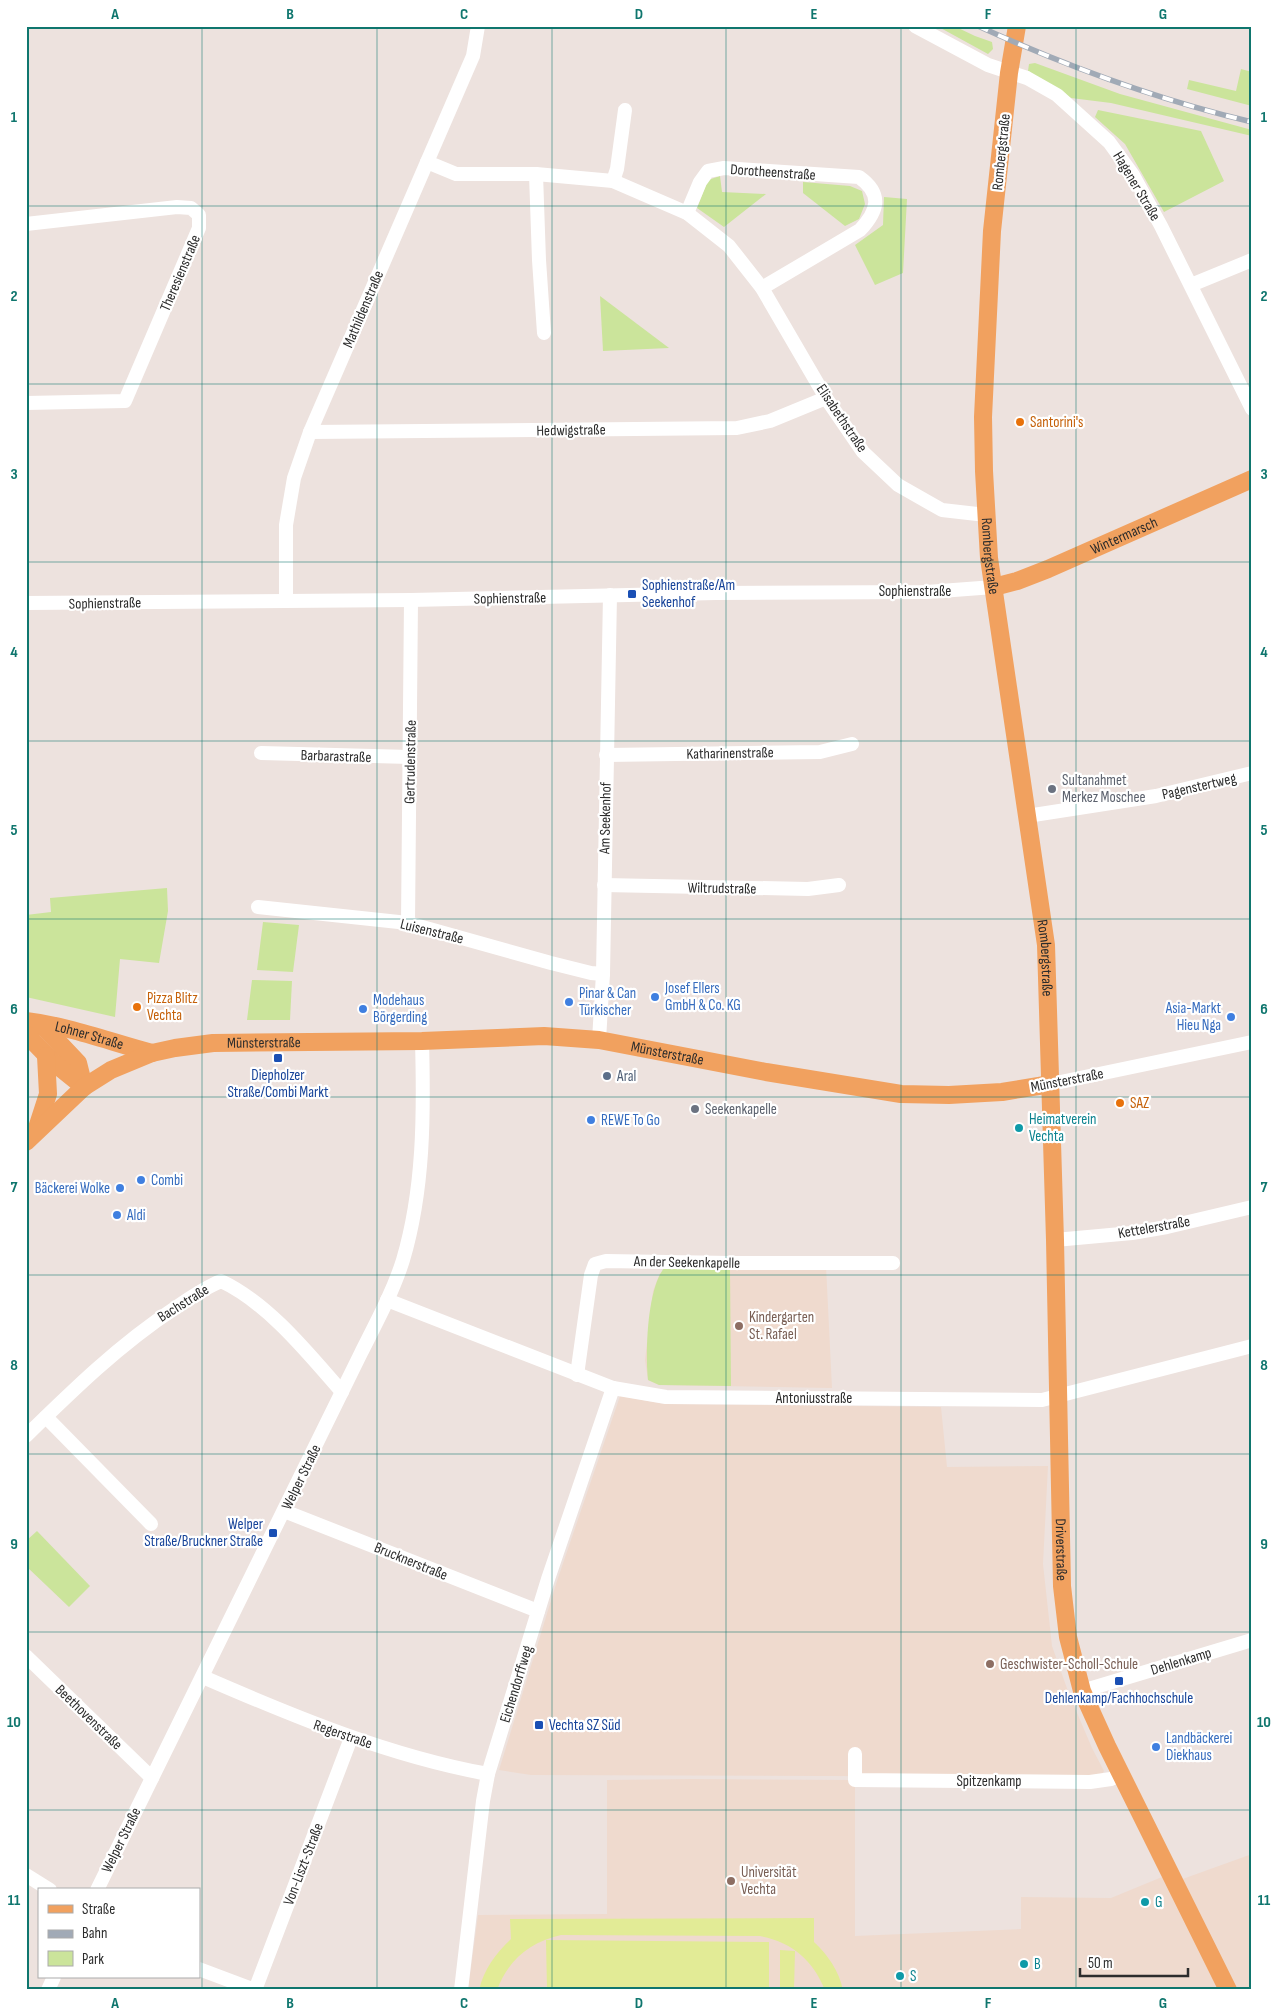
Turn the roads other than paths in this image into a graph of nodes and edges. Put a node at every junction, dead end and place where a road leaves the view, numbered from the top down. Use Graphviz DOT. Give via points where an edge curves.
graph roads {
  1 [pos="478,26"];
  2 [pos="915,26"];
  3 [pos="1017,26"];
  4 [pos="1009,73"];
  5 [pos="626,110"];
  6 [pos="427,162"];
  7 [pos="536,174"];
  8 [pos="613,181"];
  9 [pos="687,213"];
  10 [pos="26,224"];
  11 [pos="1252,260"];
  12 [pos="1191,285"];
  13 [pos="762,288"];
  14 [pos="544,333"];
  15 [pos="826,398"];
  16 [pos="26,404"];
  17 [pos="1252,409"];
  18 [pos="310,432"];
  19 [pos="1252,479"];
  20 [pos="986,515"];
  21 [pos="994,587"];
  22 [pos="610,595"];
  23 [pos="411,600"];
  24 [pos="286,601"];
  25 [pos="26,604"];
  26 [pos="852,744"];
  27 [pos="261,753"];
  28 [pos="606,755"];
  29 [pos="410,757"];
  30 [pos="1252,773"];
  31 [pos="1027,816"];
  32 [pos="604,885"];
  33 [pos="839,885"];
  34 [pos="258,906"];
  35 [pos="408,923"];
  36 [pos="603,974"];
  37 [pos="26,1021"];
  38 [pos="26,1034"];
  39 [pos="599,1040"];
  40 [pos="422,1041"];
  41 [pos="1252,1042"];
  42 [pos="152,1053"];
  43 [pos="46,1056"];
  44 [pos="1051,1084"];
  45 [pos="84,1087"];
  46 [pos="31,1137"];
  47 [pos="1252,1207"];
  48 [pos="1055,1240"];
  49 [pos="892,1263"];
  50 [pos="387,1300"];
  51 [pos="1252,1346"];
  52 [pos="577,1375"];
  53 [pos="613,1388"];
  54 [pos="342,1392"];
  55 [pos="1057,1398"];
  56 [pos="46,1417"];
  57 [pos="26,1436"];
  58 [pos="284,1511"];
  59 [pos="150,1524"];
  60 [pos="538,1611"];
  61 [pos="1252,1640"];
  62 [pos="26,1656"];
  63 [pos="203,1677"];
  64 [pos="1082,1691"];
  65 [pos="351,1738"];
  66 [pos="855,1754"];
  67 [pos="488,1774"];
  68 [pos="1121,1774"];
  69 [pos="152,1778"];
  70 [pos="26,1875"];
  71 [pos="47,1888"];
  72 [pos="98,1888"];
  73 [pos="200,1969"];
  74 [pos="54,1978"];
  75 [pos="1228,1987"];
  76 [pos="48,1990"];
  77 [pos="255,1990"];
  78 [pos="461,1990"];
  1 -- 6 [label="street, Mathildenstraße" via="473,56"];
  2 -- 4 [label="street, Hagener Straße"];
  3 -- 4 [label="main road, Rombergstraße"];
  4 -- 12 [label="street, Hagener Straße" via="1027,78 1057,95 1109,142 1133,175"];
  4 -- 20 [label="main road, Rombergstraße" via="992,231 983,417"];
  5 -- 8 [label="street"];
  6 -- 7 [label="street, Elisabethstraße" via="456,174"];
  6 -- 18 [label="street, Mathildenstraße"];
  7 -- 8 [label="street, Elisabethstraße"];
  7 -- 14 [label="street"];
  8 -- 9 [label="street, Elisabethstraße"];
  9 -- 13 [label="street, Elisabethstraße" via="729,246"];
  9 -- 13 [label="street, Dorotheenstraße" via="708,171 724,168 859,177 870,185 876,197 873,216 860,230"];
  10 -- 16 [label="street, Theresienstraße" via="178,207 191,208 200,215 199,228 125,401"];
  11 -- 12 [label="street"];
  12 -- 17 [label="street, Hagener Straße"];
  13 -- 15 [label="street, Elisabethstraße"];
  15 -- 18 [label="street, Hedwigstraße" via="770,421 737,428"];
  15 -- 20 [label="street, Elisabethstraße" via="863,452 898,485 942,510"];
  18 -- 24 [label="street, Mathildenstraße" via="294,478 286,524"];
  19 -- 21 [label="main road, Wintermarsch" via="1017,582"];
  20 -- 21 [label="main road, Rombergstraße"];
  21 -- 22 [label="street, Sophienstraße" via="927,592"];
  21 -- 31 [label="main road, Rombergstraße"];
  22 -- 23 [label="street, Sophienstraße"];
  22 -- 28 [label="street, Am Seekenhof"];
  23 -- 24 [label="street, Sophienstraße"];
  23 -- 29 [label="street, Gertrudenstraße"];
  24 -- 25 [label="street, Sophienstraße"];
  26 -- 28 [label="street, Katharinenstraße" via="820,752"];
  27 -- 29 [label="street, Barbarastraße"];
  28 -- 32 [label="street, Am Seekenhof"];
  29 -- 35 [label="street, Gertrudenstraße"];
  30 -- 31 [label="street, Pagenstertweg" via="1156,796"];
  31 -- 44 [label="main road, Rombergstraße" via="1046,945"];
  32 -- 33 [label="street, Wiltrudstraße" via="808,890"];
  32 -- 36 [label="street, Am Seekenhof"];
  34 -- 35 [label="street, Luisenstraße"];
  35 -- 36 [label="street, Luisenstraße" via="551,963"];
  36 -- 39 [label="street, Am Seekenhof"];
  37 -- 42 [label="main road, Lohner Straße" via="54,1024"];
  37 -- 45 [label="main road" via="46,1028 60,1042 78,1063"];
  38 -- 43 [label="main road, Lohner Straße"];
  39 -- 40 [label="main road, Münsterstraße" via="544,1036"];
  39 -- 44 [label="main road, Münsterstraße" via="901,1094 1002,1092"];
  40 -- 42 [label="main road, Münsterstraße" via="213,1043"];
  40 -- 50 [label="street, Welper Straße" via="420,1166 403,1260"];
  41 -- 44 [label="street, Münsterstraße"];
  42 -- 45 [label="main road, Münsterstraße" via="111,1070"];
  43 -- 45 [label="main road, Lohner Straße"];
  43 -- 46 [label="main road" via="48,1094"];
  44 -- 48 [label="main road, Driverstraße"];
  45 -- 46 [label="main road, Münsterstraße"];
  47 -- 48 [label="street, Kettelerstraße" via="1132,1233"];
  48 -- 55 [label="main road, Driverstraße"];
  49 -- 52 [label="street, An der Seekenkapelle" via="606,1261 595,1264"];
  50 -- 52 [label="street, Antoniusstraße"];
  50 -- 54 [label="street, Welper Straße"];
  51 -- 55 [label="street, Antoniusstraße"];
  52 -- 53 [label="street, Antoniusstraße"];
  53 -- 55 [label="street, Antoniusstraße" via="666,1397"];
  53 -- 60 [label="street, Eichendorffweg"];
  54 -- 56 [label="street, Bachstraße" via="296,1340 236,1288 221,1281 148,1326 106,1359"];
  54 -- 58 [label="street, Welper Straße"];
  55 -- 64 [label="main road, Driverstraße" via="1062,1586 1068,1637"];
  56 -- 57 [label="street, Bachstraße"];
  56 -- 59 [label="street"];
  58 -- 60 [label="street, Brucknerstraße"];
  58 -- 63 [label="street, Welper Straße"];
  60 -- 67 [label="street, Eichendorffweg"];
  61 -- 64 [label="street, Dehlenkamp"];
  62 -- 69 [label="street, Beethovenstraße"];
  63 -- 65 [label="street, Regerstraße"];
  63 -- 69 [label="street, Welper Straße"];
  64 -- 68 [label="main road, Driverstraße"];
  65 -- 67 [label="street, Regerstraße"];
  65 -- 77 [label="street, Von-Liszt-Straße"];
  66 -- 68 [label="street, Spitzenkamp" via="855,1780 1090,1782"];
  67 -- 78 [label="street, Eichendorffweg"];
  68 -- 75 [label="main road, Driverstraße"];
  69 -- 72 [label="street, Welper Straße"];
  70 -- 71 [label="street"];
  73 -- 77 [label="street"];
  74 -- 76 [label="street"];
}
